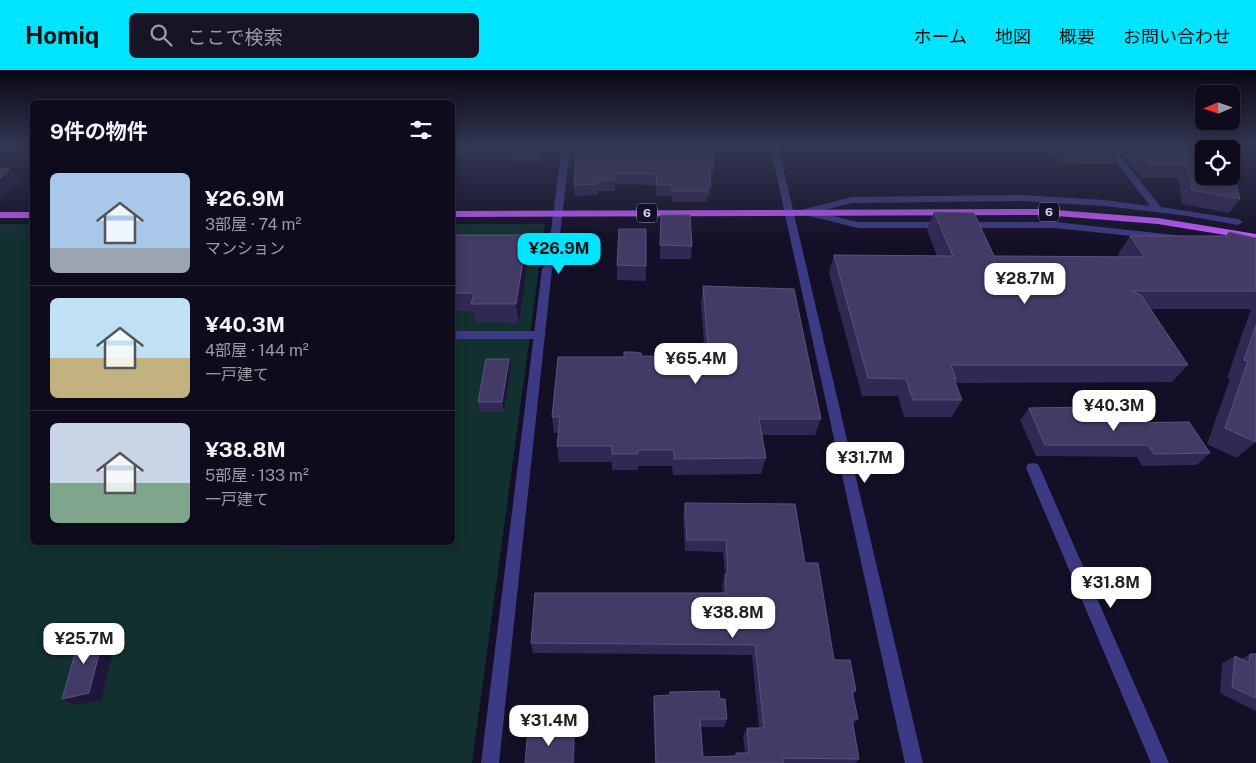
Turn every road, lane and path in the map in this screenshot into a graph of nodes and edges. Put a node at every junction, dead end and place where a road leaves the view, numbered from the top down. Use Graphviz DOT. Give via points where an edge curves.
graph roads {
  1 [pos="562,178"];
  2 [pos="781,178"];
  3 [pos="1134,178"];
  4 [pos="1158,208"];
  5 [pos="789,212"];
  6 [pos="805,212"];
  7 [pos="558,213"];
  8 [pos="455,214"];
  9 [pos="0,215"];
  10 [pos="30,215"];
  11 [pos="1238,222"];
  12 [pos="1256,237"];
  13 [pos="1194,240"];
  14 [pos="455,335"];
  15 [pos="540,335"];
  16 [pos="1033,468"];
  17 [pos="490,763"];
  18 [pos="914,763"];
  19 [pos="1160,763"];
  1 -- 7 [label="street"];
  2 -- 5 [label="street"];
  3 -- 4 [label="street"];
  4 -- 6 [label="street" via="966,198 852,200"];
  4 -- 11 [label="street"];
  5 -- 6 [label="main road, 6"];
  5 -- 7 [label="main road, 6"];
  5 -- 18 [label="street"];
  6 -- 12 [label="main road, 6" via="1073,213 1158,221"];
  6 -- 13 [label="street" via="858,224 1055,225"];
  7 -- 8 [label="main road, 6"];
  7 -- 15 [label="street" via="552,262 547,269"];
  9 -- 10 [label="main road"];
  14 -- 15 [label="street"];
  15 -- 17 [label="street"];
  16 -- 19 [label="street"];
}
